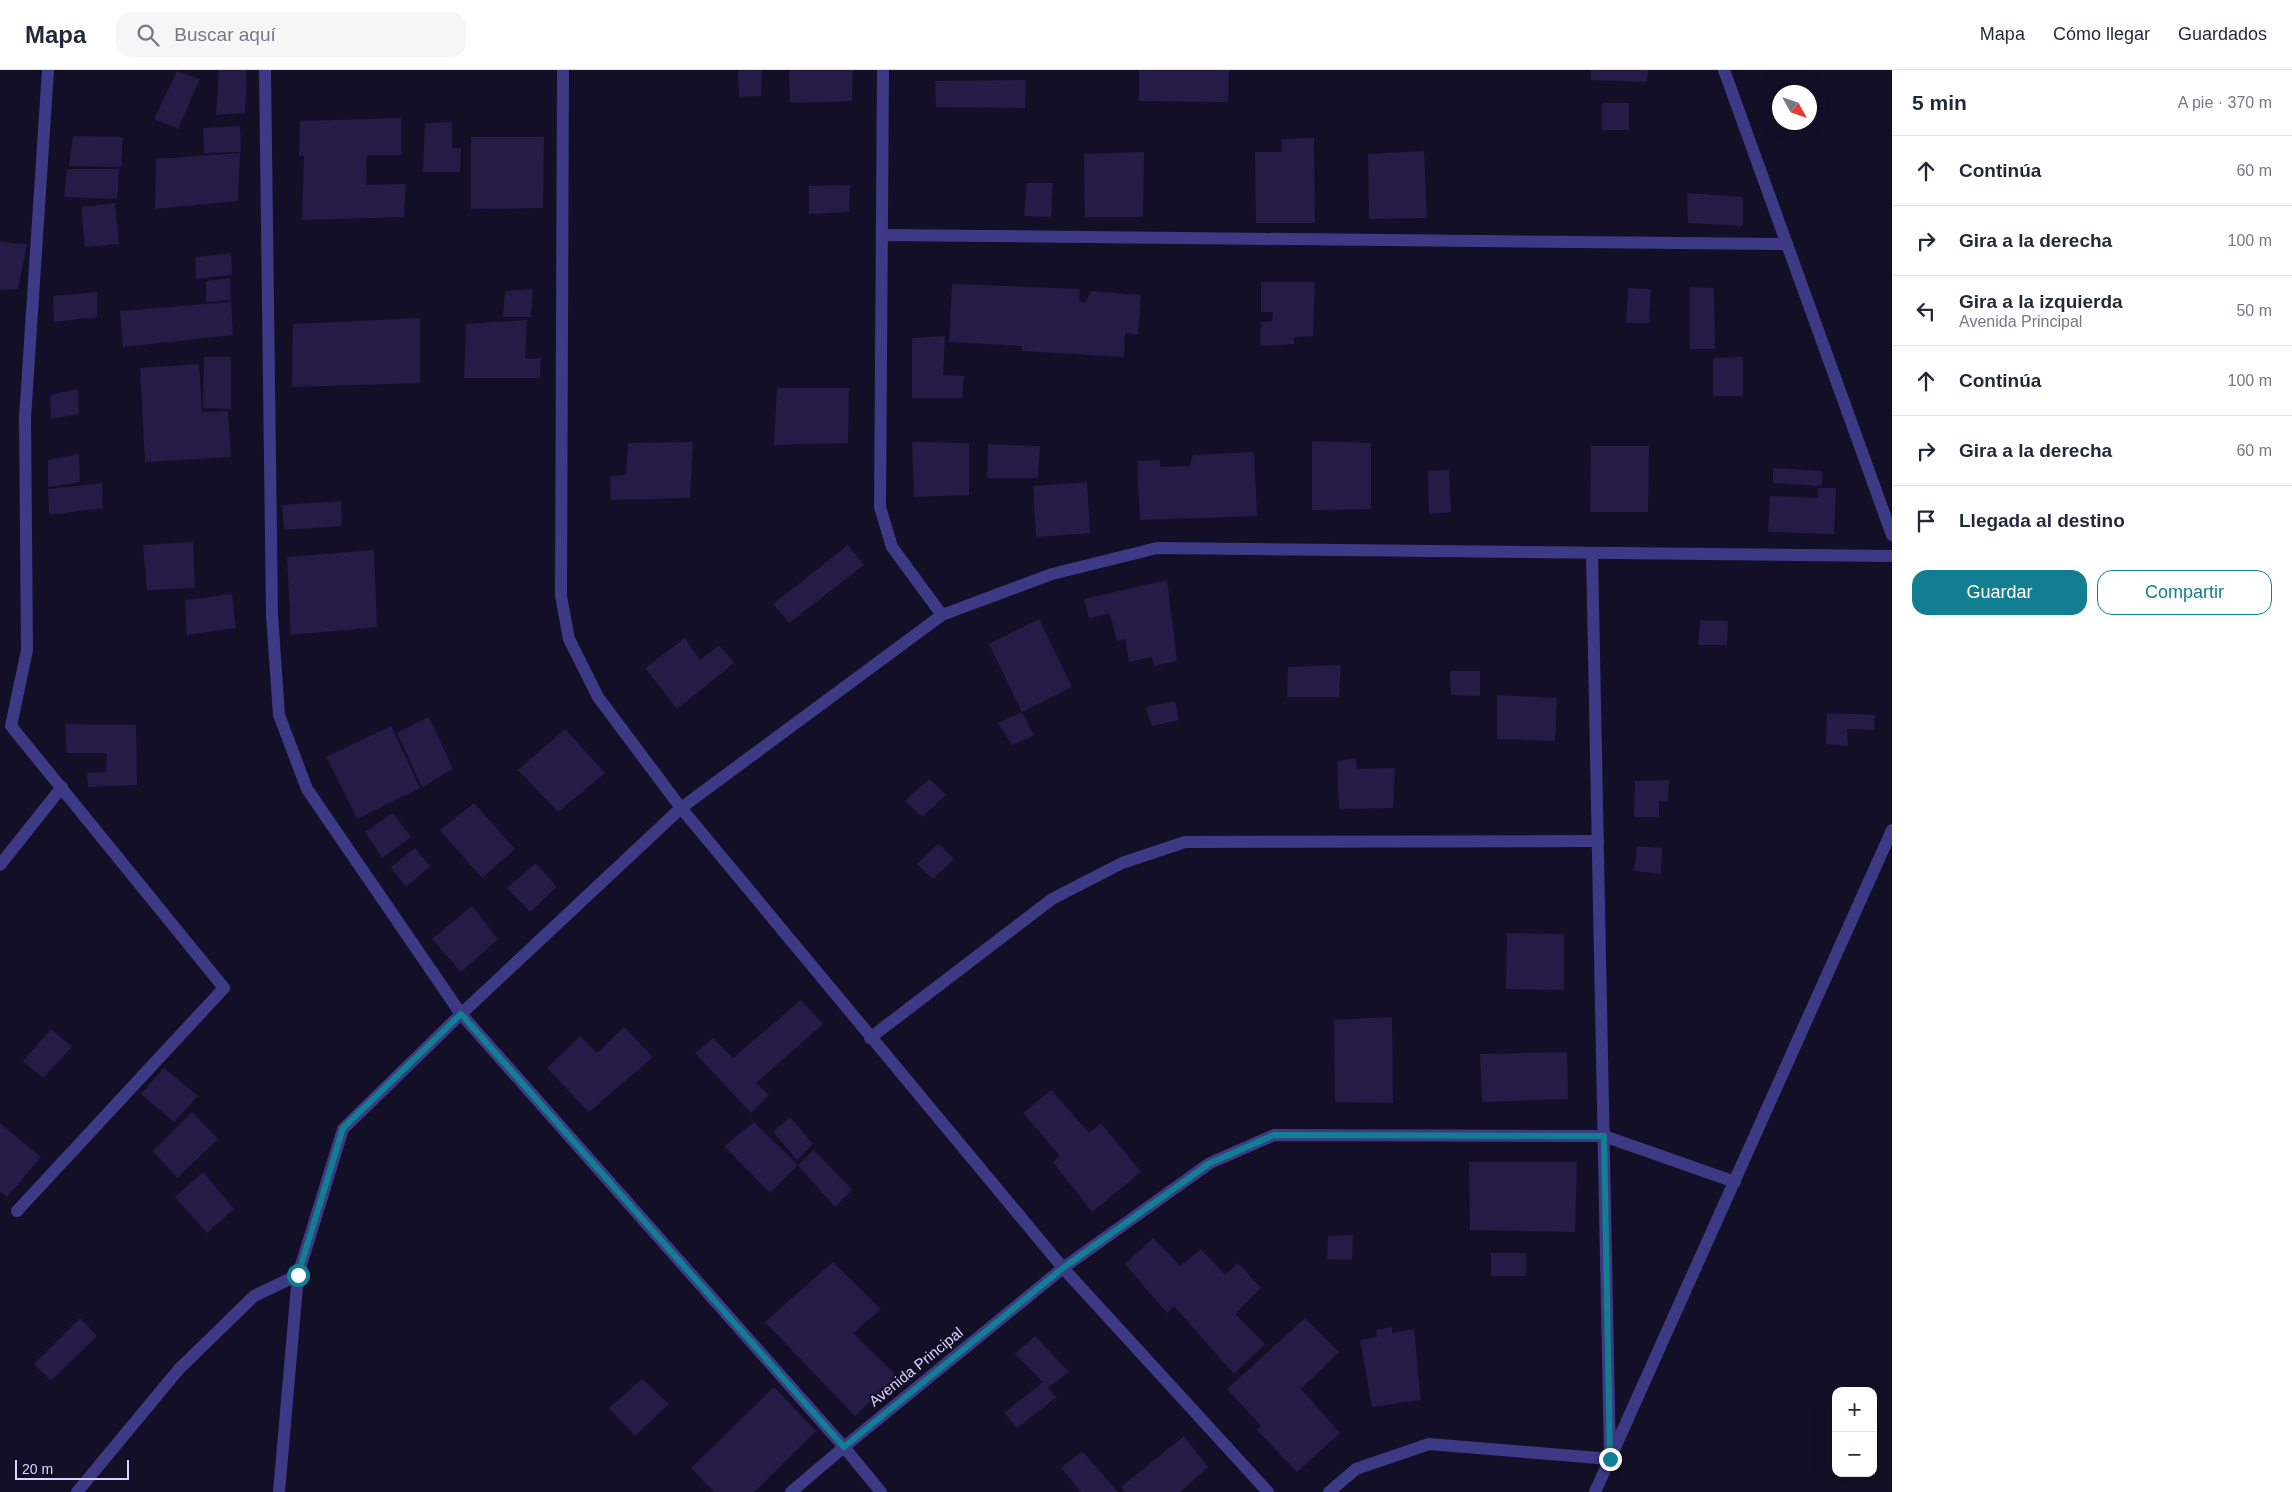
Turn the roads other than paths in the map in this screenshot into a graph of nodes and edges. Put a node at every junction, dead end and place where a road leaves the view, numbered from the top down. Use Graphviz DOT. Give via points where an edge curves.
graph roads {
  1 [pos="48,70"];
  2 [pos="265,70"];
  3 [pos="563,70"];
  4 [pos="883,70"];
  5 [pos="1724,70"];
  6 [pos="882,235"];
  7 [pos="1787,244"];
  8 [pos="1892,535"];
  9 [pos="1592,553"];
  10 [pos="1892,556"];
  11 [pos="942,615"];
  12 [pos="62,787"];
  13 [pos="681,808"];
  14 [pos="1892,830"];
  15 [pos="1598,841"];
  16 [pos="0,865"];
  17 [pos="461,1014"];
  18 [pos="870,1038"];
  19 [pos="1604,1136"];
  20 [pos="1735,1182"];
  21 [pos="17,1211"];
  22 [pos="1063,1268"];
  23 [pos="298,1275"];
  24 [pos="844,1447"];
  25 [pos="1610,1459"];
  26 [pos="78,1492"];
  27 [pos="279,1492"];
  28 [pos="791,1492"];
  29 [pos="881,1492"];
  30 [pos="1268,1492"];
  31 [pos="1330,1492"];
  32 [pos="1595,1492"];
  1 -- 12 [label="street" via="25,418 28,650 11,726"];
  2 -- 17 [label="street" via="272,616 279,715 307,789"];
  3 -- 13 [label="street" via="561,596 569,639 598,697"];
  4 -- 6 [label="street"];
  5 -- 7 [label="street"];
  6 -- 7 [label="street"];
  6 -- 11 [label="street" via="880,507 892,547"];
  7 -- 8 [label="street"];
  9 -- 10 [label="street"];
  9 -- 11 [label="street" via="1157,548 1052,574"];
  9 -- 15 [label="street"];
  11 -- 13 [label="street"];
  12 -- 16 [label="street"];
  12 -- 21 [label="street" via="224,988"];
  13 -- 17 [label="street"];
  13 -- 18 [label="street"];
  14 -- 20 [label="street"];
  15 -- 18 [label="street" via="1185,842 1122,864 1052,899"];
  15 -- 19 [label="street"];
  17 -- 23 [label="street" via="343,1128"];
  17 -- 24 [label="street"];
  18 -- 22 [label="street"];
  19 -- 20 [label="street, Avenida Principal"];
  19 -- 22 [label="street, Avenida Principal" via="1274,1135 1210,1163"];
  19 -- 25 [label="street"];
  20 -- 25 [label="street"];
  22 -- 24 [label="street, Avenida Principal"];
  22 -- 30 [label="street"];
  23 -- 26 [label="street" via="254,1296 180,1369"];
  23 -- 27 [label="street"];
  24 -- 28 [label="street, Avenida Principal"];
  24 -- 29 [label="street"];
  25 -- 31 [label="street" via="1429,1444 1356,1469"];
  25 -- 32 [label="street"];
}
